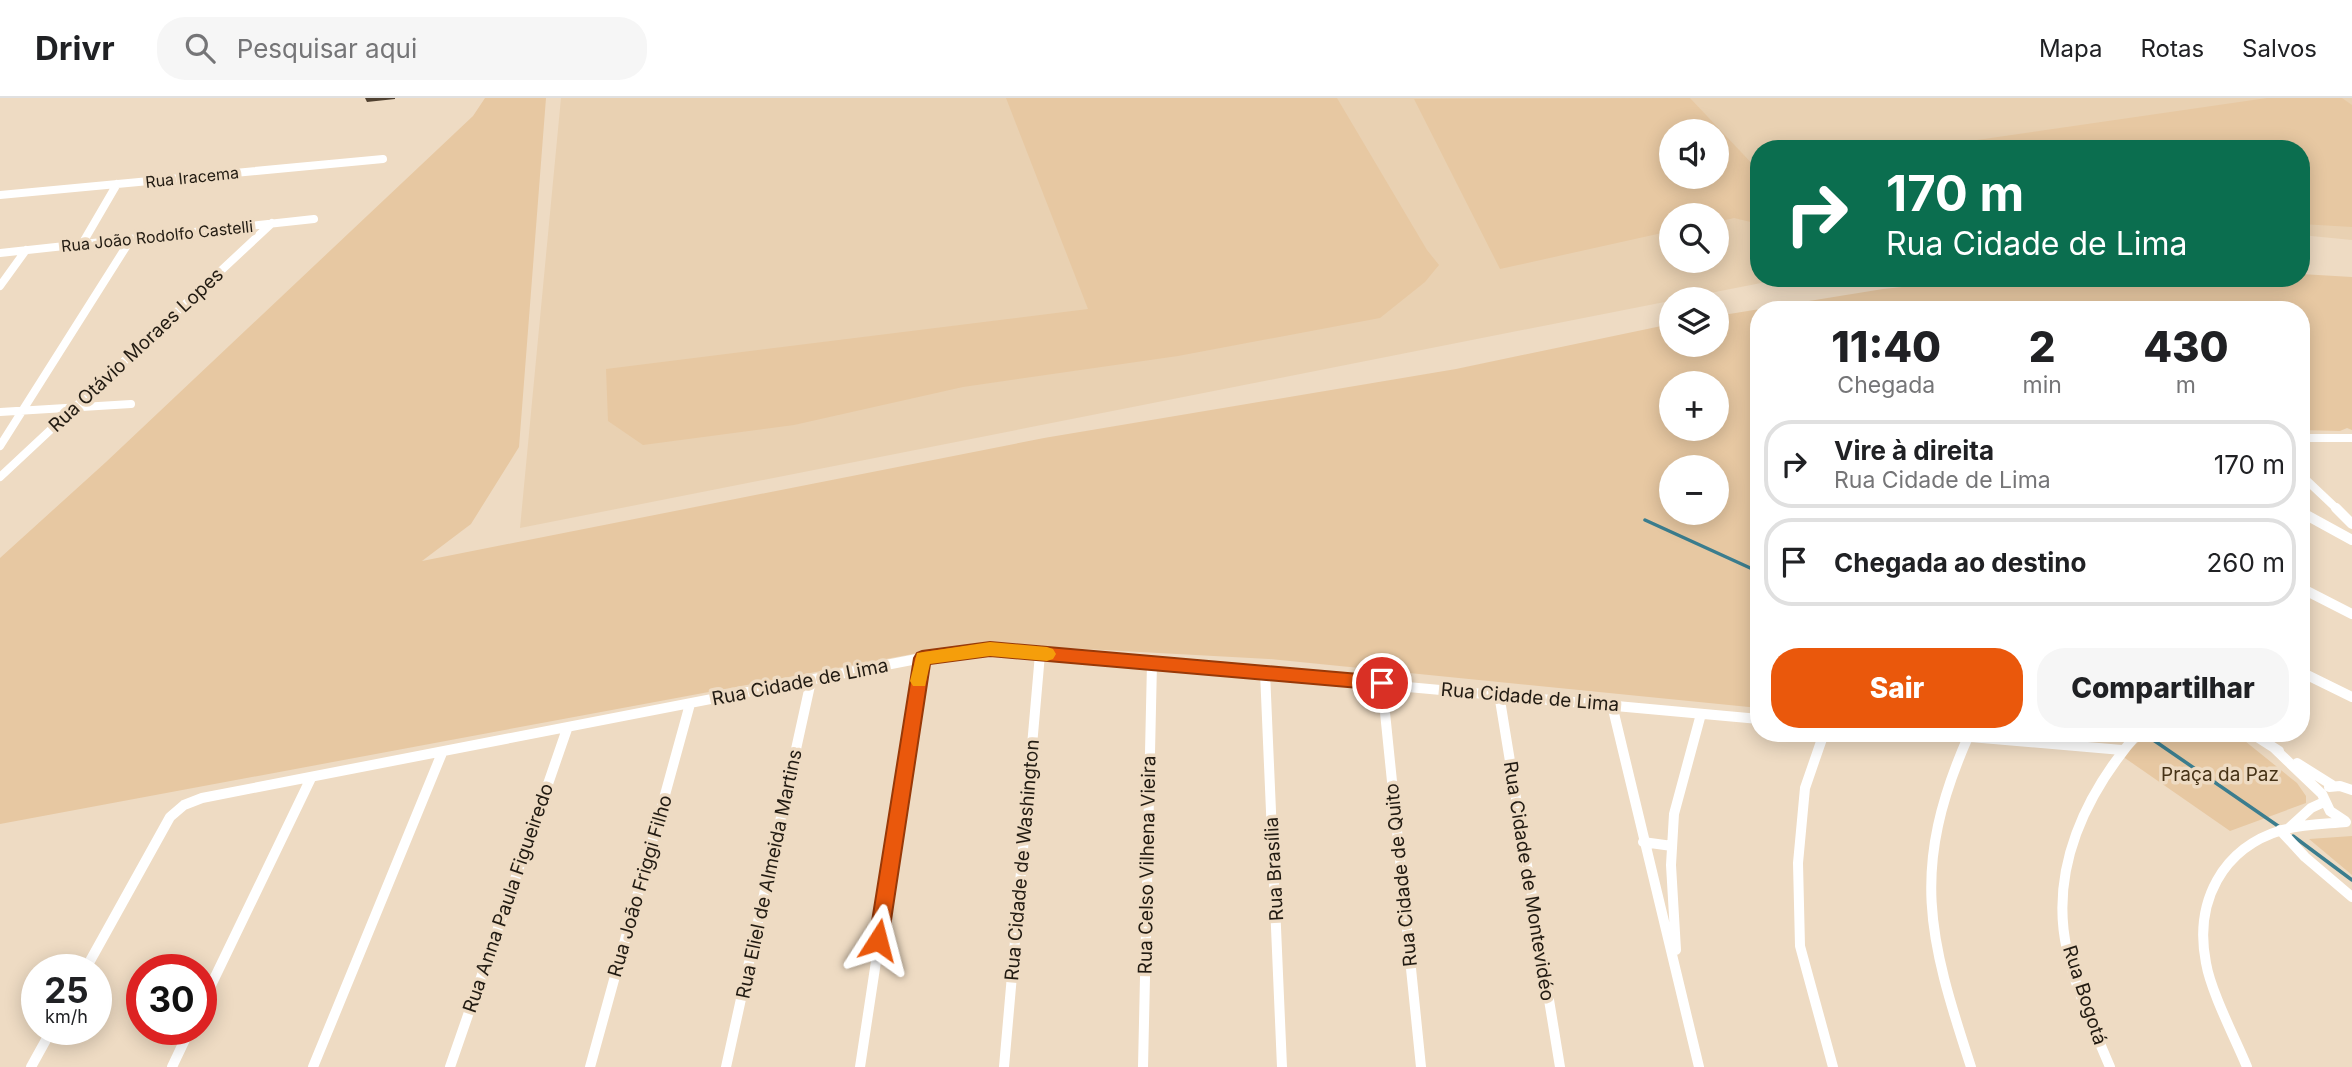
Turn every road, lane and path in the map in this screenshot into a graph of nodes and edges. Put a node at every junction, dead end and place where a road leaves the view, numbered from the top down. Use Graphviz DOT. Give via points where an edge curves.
graph roads {
  1 [pos="383,159"];
  2 [pos="117,184"];
  3 [pos="0,195"];
  4 [pos="314,219"];
  5 [pos="272,223"];
  6 [pos="131,239"];
  7 [pos="82,244"];
  8 [pos="26,250"];
  9 [pos="0,253"];
  10 [pos="0,286"];
  11 [pos="131,404"];
  12 [pos="77,407"];
  13 [pos="22,410"];
  14 [pos="0,412"];
  15 [pos="2310,438"];
  16 [pos="2352,438"];
  17 [pos="0,446"];
  18 [pos="0,477"];
  19 [pos="2310,483"];
  20 [pos="2310,517"];
  21 [pos="2352,524"];
  22 [pos="2352,540"];
  23 [pos="2310,593"];
  24 [pos="2352,614"];
  25 [pos="1040,654"];
  26 [pos="922,658"];
  27 [pos="1152,663"];
  28 [pos="1265,671"];
  29 [pos="2310,677"];
  30 [pos="811,681"];
  31 [pos="1382,683"];
  32 [pos="1499,694"];
  33 [pos="2352,697"];
  34 [pos="690,704"];
  35 [pos="1612,705"];
  36 [pos="1701,714"];
  37 [pos="1750,718"];
  38 [pos="567,729"];
  39 [pos="1822,742"];
  40 [pos="1966,742"];
  41 [pos="2027,742"];
  42 [pos="2130,742"];
  43 [pos="2265,742"];
  44 [pos="2274,748"];
  45 [pos="2122,750"];
  46 [pos="442,753"];
  47 [pos="311,778"];
  48 [pos="2332,785"];
  49 [pos="2352,790"];
  50 [pos="2323,798"];
  51 [pos="2349,823"];
  52 [pos="2285,829"];
  53 [pos="1643,842"];
  54 [pos="1672,846"];
  55 [pos="2352,897"];
  56 [pos="94,954"];
  57 [pos="1677,971"];
  58 [pos="217,973"];
  59 [pos="43,1045"];
  60 [pos="182,1045"];
  61 [pos="31,1067"];
  62 [pos="172,1067"];
  63 [pos="313,1067"];
  64 [pos="450,1067"];
  65 [pos="590,1067"];
  66 [pos="726,1067"];
  67 [pos="860,1067"];
  68 [pos="1004,1067"];
  69 [pos="1143,1067"];
  70 [pos="1282,1067"];
  71 [pos="1421,1067"];
  72 [pos="1560,1067"];
  73 [pos="1699,1067"];
  74 [pos="1833,1067"];
  75 [pos="1971,1067"];
  76 [pos="2110,1067"];
  77 [pos="2246,1067"];
  1 -- 2 [label="street, Rua Iracema"];
  2 -- 3 [label="street, Rua Iracema"];
  2 -- 7 [label="street"];
  4 -- 5 [label="street, Rua João Rodolfo Castelli"];
  5 -- 6 [label="street, Rua João Rodolfo Castelli"];
  5 -- 12 [label="street, Rua Otávio Moraes Lopes"];
  6 -- 7 [label="street, Rua João Rodolfo Castelli"];
  6 -- 13 [label="street"];
  7 -- 8 [label="street, Rua João Rodolfo Castelli"];
  8 -- 9 [label="street, Rua João Rodolfo Castelli"];
  8 -- 10 [label="street"];
  11 -- 12 [label="street"];
  12 -- 13 [label="street"];
  12 -- 18 [label="street, Rua Otávio Moraes Lopes"];
  13 -- 14 [label="street"];
  13 -- 17 [label="street"];
  15 -- 16 [label="street"];
  19 -- 21 [label="street"];
  20 -- 22 [label="street"];
  23 -- 24 [label="street"];
  25 -- 26 [label="street, Rua Cidade de Lima" via="990,649"];
  25 -- 27 [label="street, Rua Cidade de Lima"];
  25 -- 68 [label="street, Rua Cidade de Washington"];
  26 -- 30 [label="street, Rua Cidade de Lima"];
  26 -- 67 [label="street"];
  27 -- 28 [label="street, Rua Cidade de Lima"];
  27 -- 69 [label="street, Rua Celso Vilhena Vieira"];
  28 -- 31 [label="street, Rua Cidade de Lima"];
  28 -- 70 [label="street, Rua Brasília"];
  29 -- 33 [label="street"];
  30 -- 34 [label="street, Rua Cidade de Lima"];
  30 -- 66 [label="street, Rua Eliel de Almeida Martins"];
  31 -- 32 [label="street, Rua Cidade de Lima"];
  31 -- 71 [label="street, Rua Cidade de Quito"];
  32 -- 35 [label="street, Rua Cidade de Lima"];
  32 -- 72 [label="street, Rua Cidade de Montevidéo"];
  34 -- 38 [label="street, Rua Cidade de Lima"];
  34 -- 65 [label="street, Rua João Friggi Filho"];
  35 -- 36 [label="street, Rua Cidade de Lima"];
  35 -- 53 [label="street"];
  36 -- 37 [label="street, Rua Cidade de Lima"];
  36 -- 54 [label="street" via="1681,780"];
  38 -- 46 [label="street, Rua Cidade de Lima"];
  38 -- 64 [label="street, Rua Anna Paula Figueiredo"];
  39 -- 74 [label="street" via="1805,788 1798,905 1800,946"];
  40 -- 75 [label="street" via="1935,824 1929,887 1937,954"];
  41 -- 45 [label="street"];
  42 -- 45 [label="street, Rua Bogotá"];
  43 -- 44 [label="street"];
  44 -- 48 [label="street"];
  44 -- 50 [label="street"];
  45 -- 76 [label="street, Rua Bogotá" via="2073,833 2063,888 2066,947"];
  46 -- 47 [label="street, Rua Cidade de Lima"];
  46 -- 63 [label="street"];
  47 -- 56 [label="street, Rua Cidade de Lima" via="202,798 170,817"];
  47 -- 58 [label="street"];
  48 -- 49 [label="street"];
  48 -- 50 [label="street"];
  50 -- 51 [label="street" via="2330,811"];
  50 -- 52 [label="street"];
  51 -- 52 [label="street"];
  52 -- 55 [label="street" via="2305,857"];
  52 -- 77 [label="street" via="2241,848 2226,861 2203,908 2206,965"];
  53 -- 54 [label="street"];
  53 -- 57 [label="street"];
  54 -- 57 [label="street"];
  57 -- 73 [label="street"];
  59 -- 61 [label="street"];
  60 -- 62 [label="street"];
}
